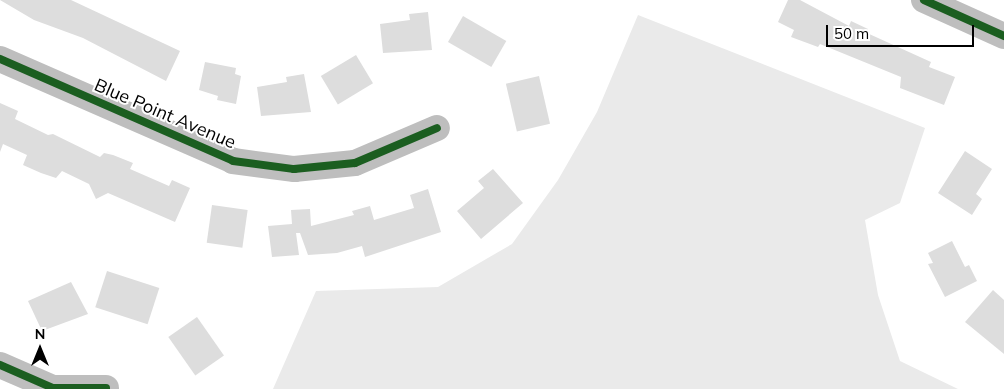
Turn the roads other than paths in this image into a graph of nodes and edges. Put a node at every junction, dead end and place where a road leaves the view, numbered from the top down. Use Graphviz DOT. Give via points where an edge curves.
graph roads {
  1 [pos="924,0"];
  2 [pos="1004,36"];
  3 [pos="0,59"];
  4 [pos="438,128"];
  5 [pos="0,365"];
  6 [pos="106,388"];
  1 -- 2 [label="street"];
  3 -- 4 [label="street, Blue Point Avenue" via="233,161 294,169 355,163"];
  5 -- 6 [label="street" via="53,388"];
}
